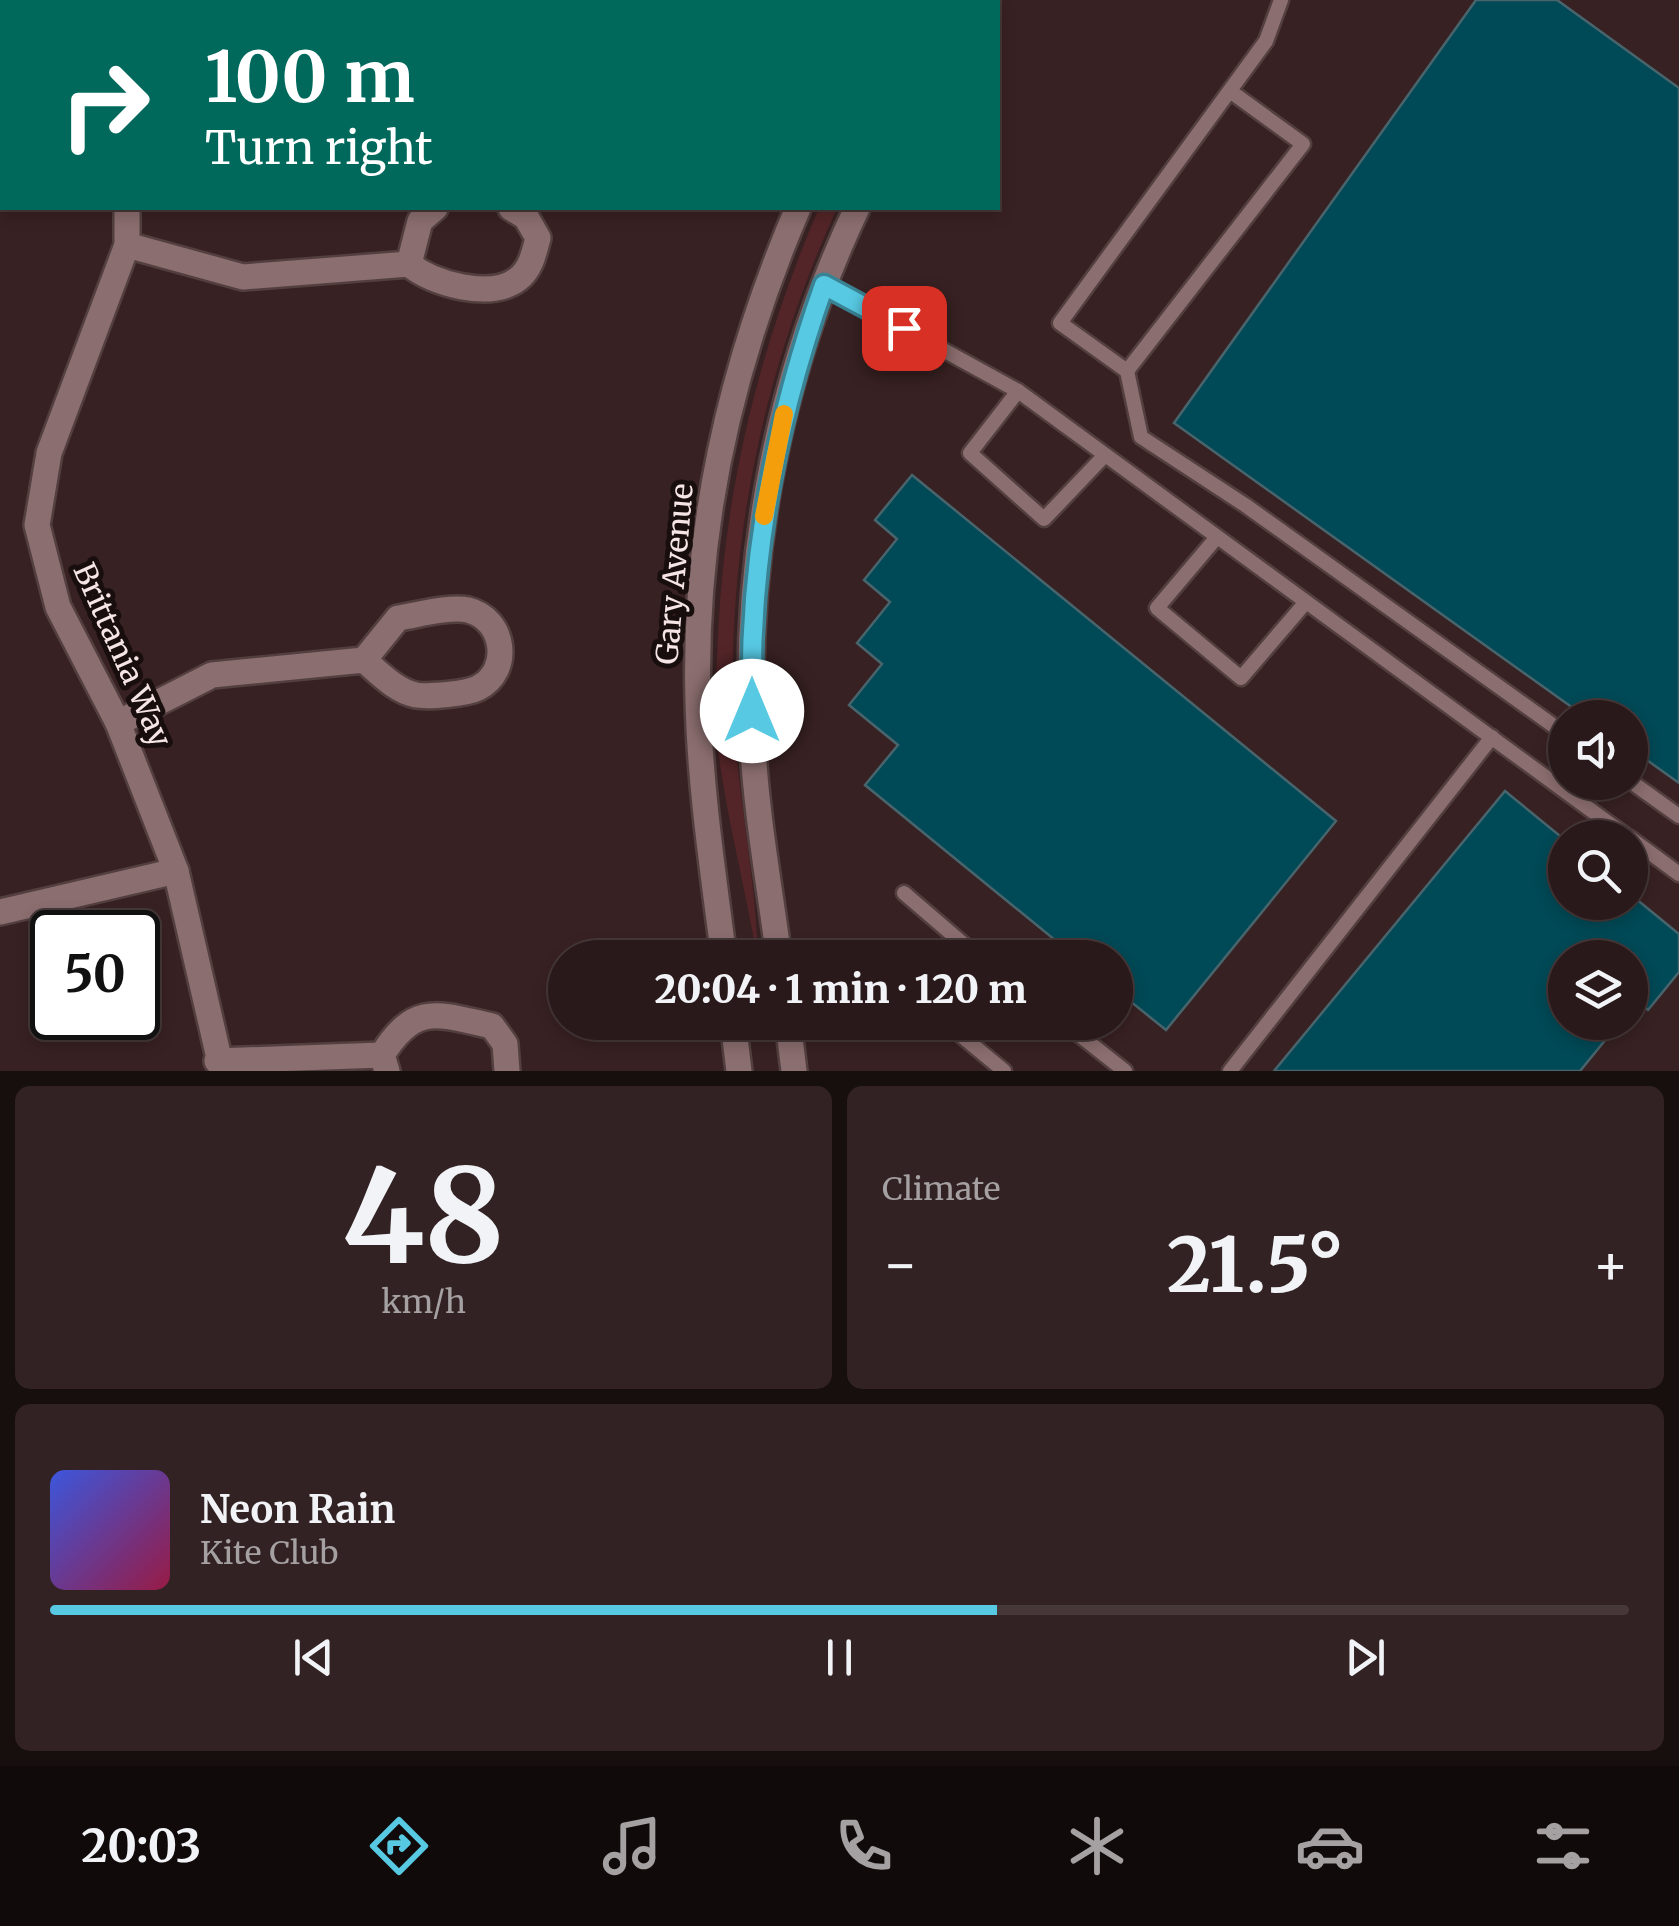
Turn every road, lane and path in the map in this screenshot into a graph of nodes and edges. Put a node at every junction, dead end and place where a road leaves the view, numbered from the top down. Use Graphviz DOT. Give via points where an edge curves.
graph roads {
  1 [pos="1280,0"];
  2 [pos="1230,91"];
  3 [pos="127,210"];
  4 [pos="432,210"];
  5 [pos="515,210"];
  6 [pos="797,210"];
  7 [pos="856,210"];
  8 [pos="128,245"];
  9 [pos="409,264"];
  10 [pos="824,285"];
  11 [pos="1128,371"];
  12 [pos="1018,391"];
  13 [pos="1105,455"];
  14 [pos="1217,536"];
  15 [pos="1306,602"];
  16 [pos="364,660"];
  17 [pos="1548,722"];
  18 [pos="118,723"];
  19 [pos="1492,737"];
  20 [pos="1648,794"];
  21 [pos="1679,816"];
  22 [pos="1605,820"];
  23 [pos="1648,851"];
  24 [pos="176,871"];
  25 [pos="1679,874"];
  26 [pos="904,893"];
  27 [pos="0,912"];
  28 [pos="722,940"];
  29 [pos="777,940"];
  30 [pos="958,940"];
  31 [pos="735,1040"];
  32 [pos="790,1040"];
  33 [pos="967,1040"];
  34 [pos="1086,1040"];
  35 [pos="384,1063"];
  36 [pos="220,1066"];
  37 [pos="508,1071"];
  38 [pos="739,1071"];
  39 [pos="794,1071"];
  40 [pos="1004,1071"];
  41 [pos="1125,1071"];
  42 [pos="1230,1071"];
  1 -- 2 [label="lane" via="1266,41"];
  2 -- 11 [label="lane" via="1060,323"];
  2 -- 11 [label="lane" via="1303,144"];
  3 -- 8 [label="street, Brittania Way"];
  4 -- 9 [label="street" via="420,221"];
  5 -- 9 [label="street" via="538,238 531,264 505,287 446,286"];
  6 -- 28 [label="street, Gary Avenue" via="735,388 705,544 699,730"];
  7 -- 10 [label="street"];
  8 -- 9 [label="street" via="243,277"];
  8 -- 18 [label="street, Brittania Way" via="49,452 38,525 58,607"];
  10 -- 12 [label="lane"];
  10 -- 29 [label="street" via="770,472 754,599 752,734"];
  11 -- 17 [label="lane" via="1141,437"];
  12 -- 13 [label="lane"];
  12 -- 13 [label="lane" via="970,453 1044,519"];
  13 -- 14 [label="lane"];
  14 -- 15 [label="lane"];
  14 -- 15 [label="lane" via="1157,608 1242,678"];
  15 -- 19 [label="lane"];
  16 -- 16 [label="street" via="398,618 466,609 484,617 500,637 501,657 477,689 415,695"];
  16 -- 18 [label="street" via="212,675"];
  18 -- 24 [label="street, Brittania Way"];
  19 -- 22 [label="lane"];
  19 -- 42 [label="lane"];
  20 -- 21 [label="lane"];
  23 -- 25 [label="lane"];
  24 -- 27 [label="street"];
  24 -- 36 [label="street, Brittania Way"];
  26 -- 30 [label="lane"];
  31 -- 38 [label="street"];
  32 -- 39 [label="street"];
  33 -- 40 [label="lane"];
  34 -- 41 [label="lane"];
  35 -- 36 [label="street"];
  35 -- 37 [label="street" via="394,1036 415,1017 434,1013 492,1026 504,1044"];
}
